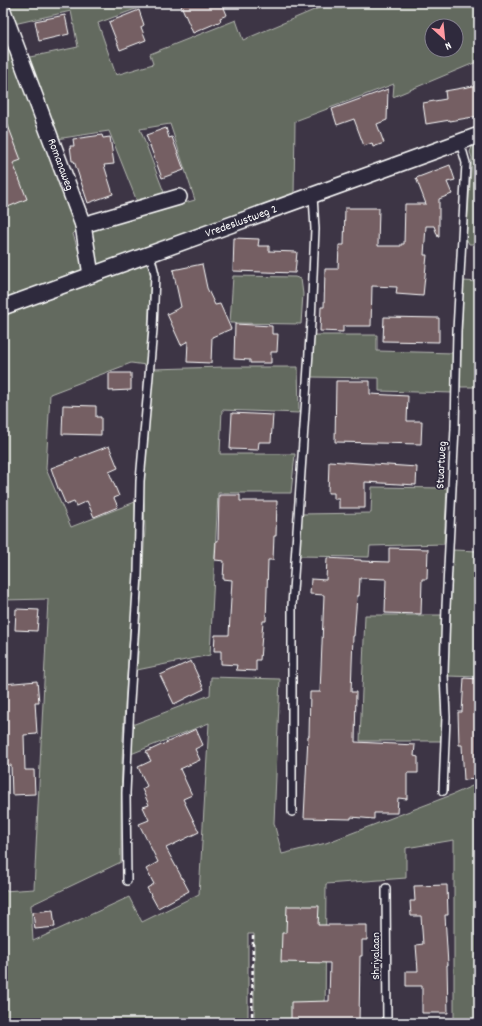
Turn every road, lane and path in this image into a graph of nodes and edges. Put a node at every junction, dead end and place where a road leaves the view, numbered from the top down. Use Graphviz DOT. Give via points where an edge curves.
graph roads {
  1 [pos="3,10"];
  2 [pos="479,135"];
  3 [pos="460,142"];
  4 [pos="313,196"];
  5 [pos="179,197"];
  6 [pos="83,225"];
  7 [pos="150,254"];
  8 [pos="91,275"];
  9 [pos="3,307"];
  10 [pos="443,791"];
  11 [pos="292,812"];
  12 [pos="127,881"];
  13 [pos="386,888"];
  14 [pos="253,936"];
  15 [pos="252,1023"];
  16 [pos="387,1023"];
  1 -- 6 [label="street, Romanaweg"];
  2 -- 3 [label="street, Vredeslustweg 2"];
  3 -- 4 [label="street, Vredeslustweg 2"];
  3 -- 10 [label="lane, Stuartweg" via="466,163 446,615"];
  4 -- 7 [label="street, Vredeslustweg 2"];
  4 -- 11 [label="lane" via="315,229 312,299 292,606"];
  5 -- 6 [label="street"];
  6 -- 8 [label="street, Romanaweg"];
  7 -- 8 [label="street, Vredeslustweg 2"];
  7 -- 12 [label="lane" via="155,274 153,329 140,481 127,785"];
  8 -- 9 [label="street, Vredeslustweg 2"];
  13 -- 16 [label="lane, Shriyalaan"];
  14 -- 15 [label="path"];
}
